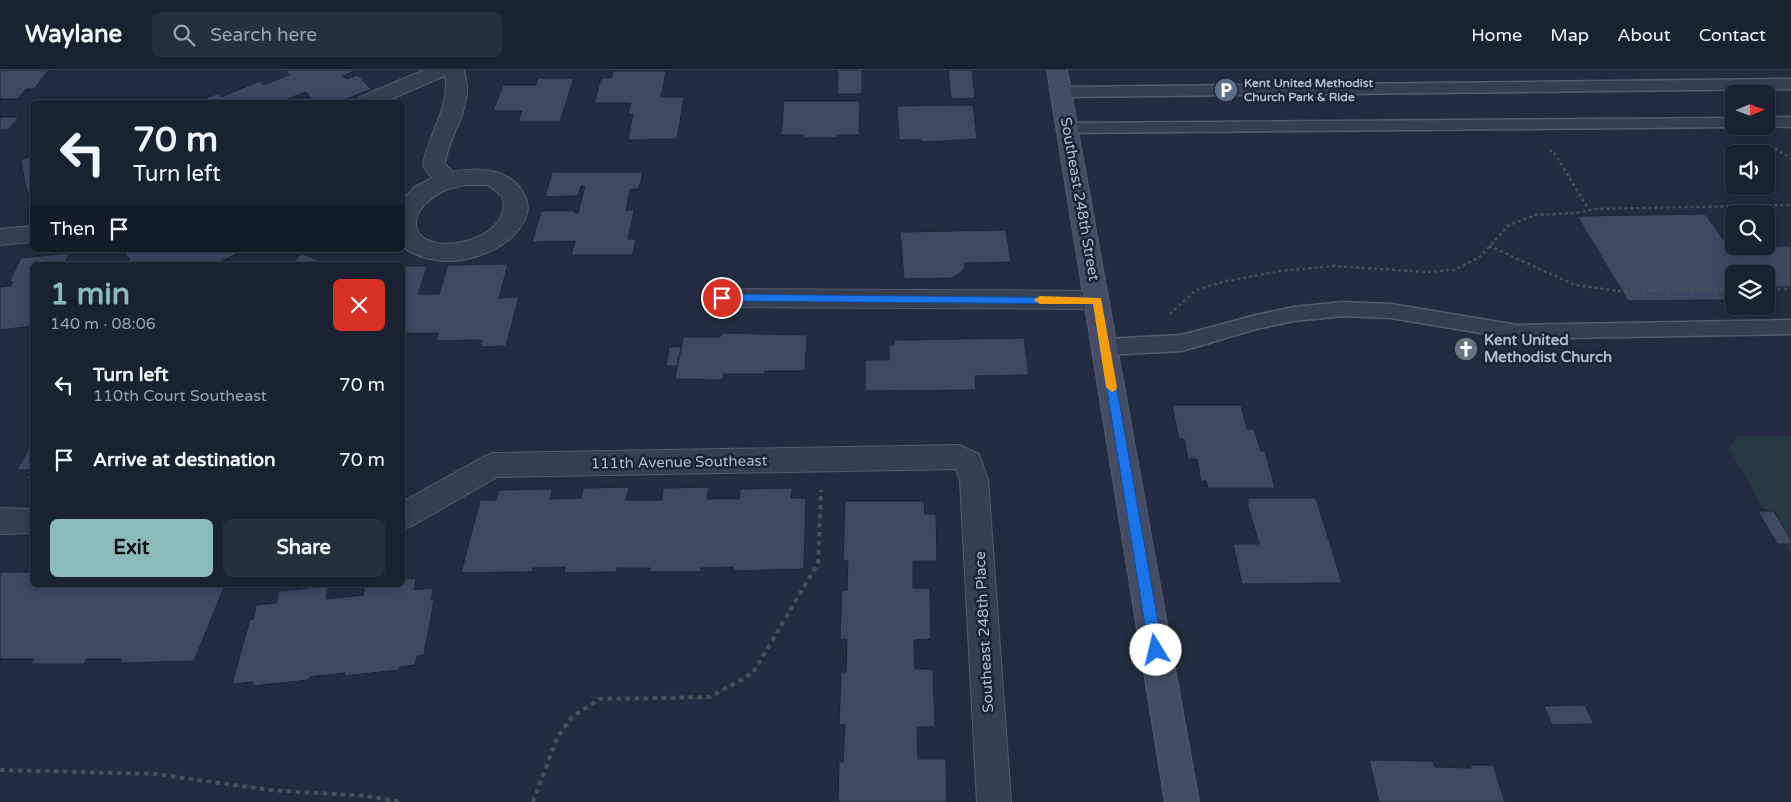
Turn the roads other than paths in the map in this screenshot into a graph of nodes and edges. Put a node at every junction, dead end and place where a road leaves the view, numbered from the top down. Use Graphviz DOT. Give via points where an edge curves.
graph roads {
  1 [pos="442,70"];
  2 [pos="454,70"];
  3 [pos="1059,81"];
  4 [pos="1791,84"];
  5 [pos="371,100"];
  6 [pos="1775,122"];
  7 [pos="1791,122"];
  8 [pos="1725,123"];
  9 [pos="1067,128"];
  10 [pos="448,180"];
  11 [pos="405,218"];
  12 [pos="405,232"];
  13 [pos="30,234"];
  14 [pos="0,237"];
  15 [pos="722,298"];
  16 [pos="1097,300"];
  17 [pos="1791,327"];
  18 [pos="1105,347"];
  19 [pos="969,462"];
  20 [pos="405,516"];
  21 [pos="0,521"];
  22 [pos="30,521"];
  23 [pos="994,802"];
  24 [pos="1182,802"];
  1 -- 5 [label="street"];
  2 -- 10 [label="street" via="457,90 434,152 434,166"];
  3 -- 4 [label="lane"];
  3 -- 9 [label="street, Southeast 248th Street"];
  6 -- 7 [label="lane"];
  8 -- 9 [label="lane"];
  9 -- 16 [label="street, Southeast 248th Street"];
  10 -- 11 [label="street" via="418,197 408,208"];
  10 -- 12 [label="street" via="485,177 500,181 511,189 516,200 516,213 508,226 496,237 461,251 426,249 413,242"];
  13 -- 14 [label="street"];
  15 -- 16 [label="street"];
  16 -- 18 [label="street, Southeast 248th Street"];
  17 -- 18 [label="lane" via="1517,332 1390,311 1343,309 1294,314 1182,343"];
  18 -- 24 [label="street, Southeast 248th Street"];
  19 -- 20 [label="street, 111th Avenue Southeast" via="959,457 493,465"];
  19 -- 23 [label="street, Southeast 248th Place" via="974,480"];
  21 -- 22 [label="street"];
}
